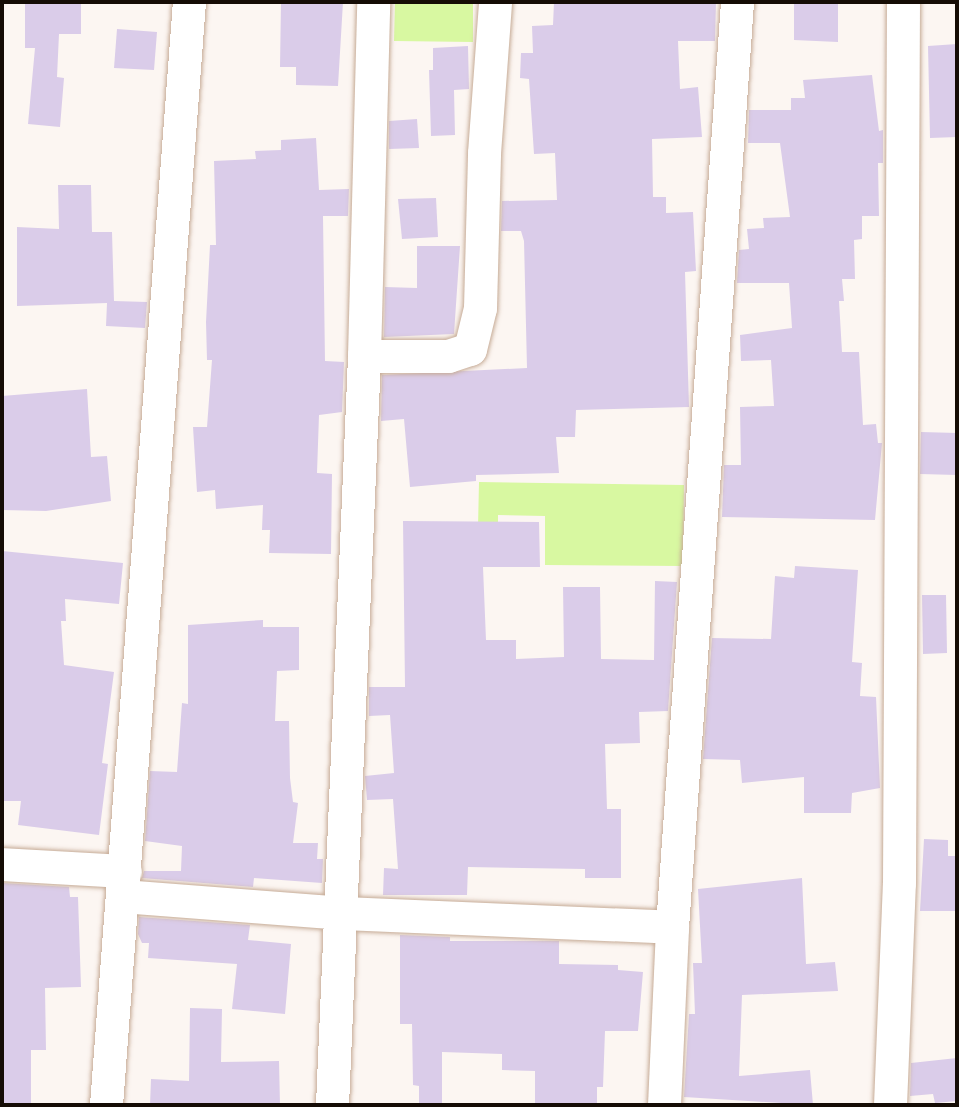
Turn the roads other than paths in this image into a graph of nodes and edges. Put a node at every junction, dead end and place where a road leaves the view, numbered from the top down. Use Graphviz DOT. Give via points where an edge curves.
graph roads {
  1 [pos="189,2"];
  2 [pos="373,2"];
  3 [pos="495,2"];
  4 [pos="737,2"];
  5 [pos="903,2"];
  6 [pos="364,356"];
  7 [pos="2,864"];
  8 [pos="123,883"];
  9 [pos="343,913"];
  10 [pos="671,927"];
  11 [pos="106,1105"];
  12 [pos="331,1105"];
  13 [pos="664,1105"];
  14 [pos="890,1105"];
  1 -- 8 [label="street"];
  2 -- 6 [label="street"];
  3 -- 6 [label="street" via="484,153 480,308 470,349 448,356"];
  4 -- 10 [label="street"];
  5 -- 14 [label="street" via="899,883"];
  6 -- 9 [label="street"];
  7 -- 8 [label="street"];
  8 -- 9 [label="street"];
  8 -- 11 [label="street"];
  9 -- 10 [label="street"];
  9 -- 12 [label="street"];
  10 -- 13 [label="street"];
}
